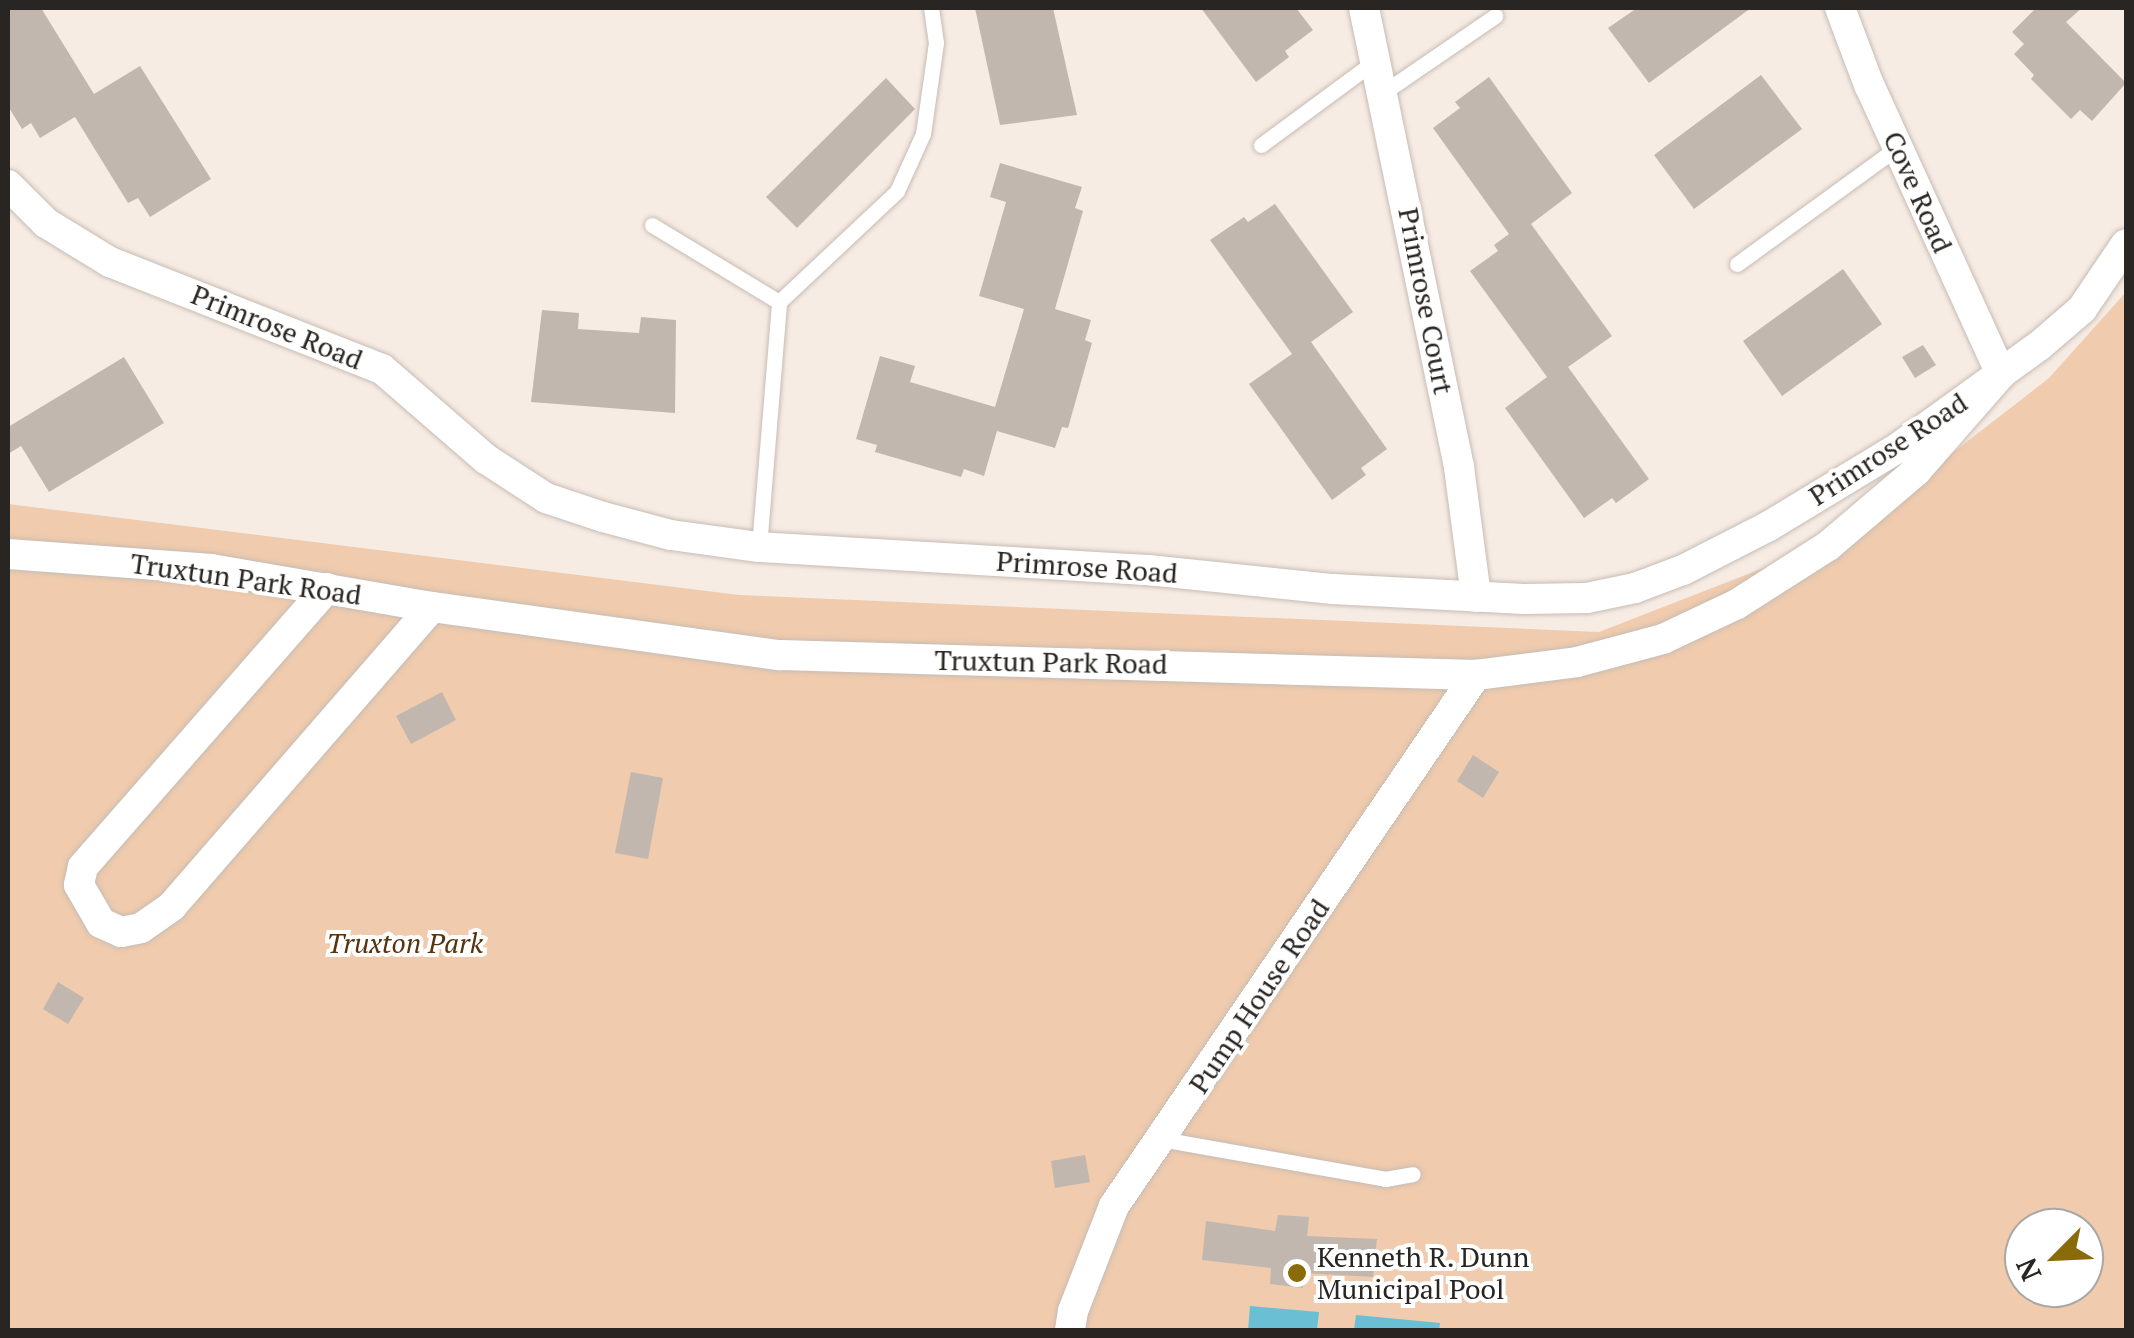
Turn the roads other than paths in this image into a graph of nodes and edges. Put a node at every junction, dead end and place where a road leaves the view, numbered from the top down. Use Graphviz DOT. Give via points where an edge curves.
graph roads {
  1 [pos="931,8"];
  2 [pos="1364,8"];
  3 [pos="1840,8"];
  4 [pos="1495,16"];
  5 [pos="1375,60"];
  6 [pos="1384,92"];
  7 [pos="1261,145"];
  8 [pos="1898,147"];
  9 [pos="12,198"];
  10 [pos="652,225"];
  11 [pos="2126,244"];
  12 [pos="1737,264"];
  13 [pos="779,302"];
  14 [pos="2001,374"];
  15 [pos="759,546"];
  16 [pos="8,554"];
  17 [pos="327,588"];
  18 [pos="1476,597"];
  19 [pos="432,607"];
  20 [pos="1476,675"];
  21 [pos="1161,1139"];
  22 [pos="1412,1174"];
  23 [pos="1070,1330"];
  1 -- 13 [label="lane" via="936,43 923,134 897,191"];
  2 -- 5 [label="street, Primrose Court"];
  3 -- 8 [label="street, Cove Road"];
  4 -- 6 [label="lane"];
  5 -- 6 [label="street, Primrose Court"];
  5 -- 7 [label="lane"];
  6 -- 18 [label="street, Primrose Court" via="1459,467"];
  8 -- 12 [label="lane"];
  8 -- 14 [label="street, Cove Road"];
  9 -- 15 [label="street, Primrose Road" via="110,262 382,369 486,459 546,498 670,535"];
  10 -- 13 [label="lane"];
  11 -- 14 [label="street, Primrose Road" via="2082,309"];
  13 -- 15 [label="lane"];
  14 -- 18 [label="street, Primrose Road" via="1898,448 1683,570 1588,598"];
  14 -- 20 [label="street, Truxtun Park Road" via="1916,471 1828,546 1737,604 1621,651"];
  15 -- 18 [label="street, Primrose Road"];
  16 -- 17 [label="street, Truxtun Park Road" via="211,569"];
  17 -- 19 [label="street, Truxtun Park Road"];
  17 -- 19 [label="street" via="83,867 79,885 101,924 122,932 141,928 172,906"];
  19 -- 20 [label="street, Truxtun Park Road" via="780,655"];
  20 -- 21 [label="street, Pump House Road"];
  21 -- 22 [label="lane" via="1384,1179"];
  21 -- 23 [label="street, Pump House Road" via="1114,1206"];
}
